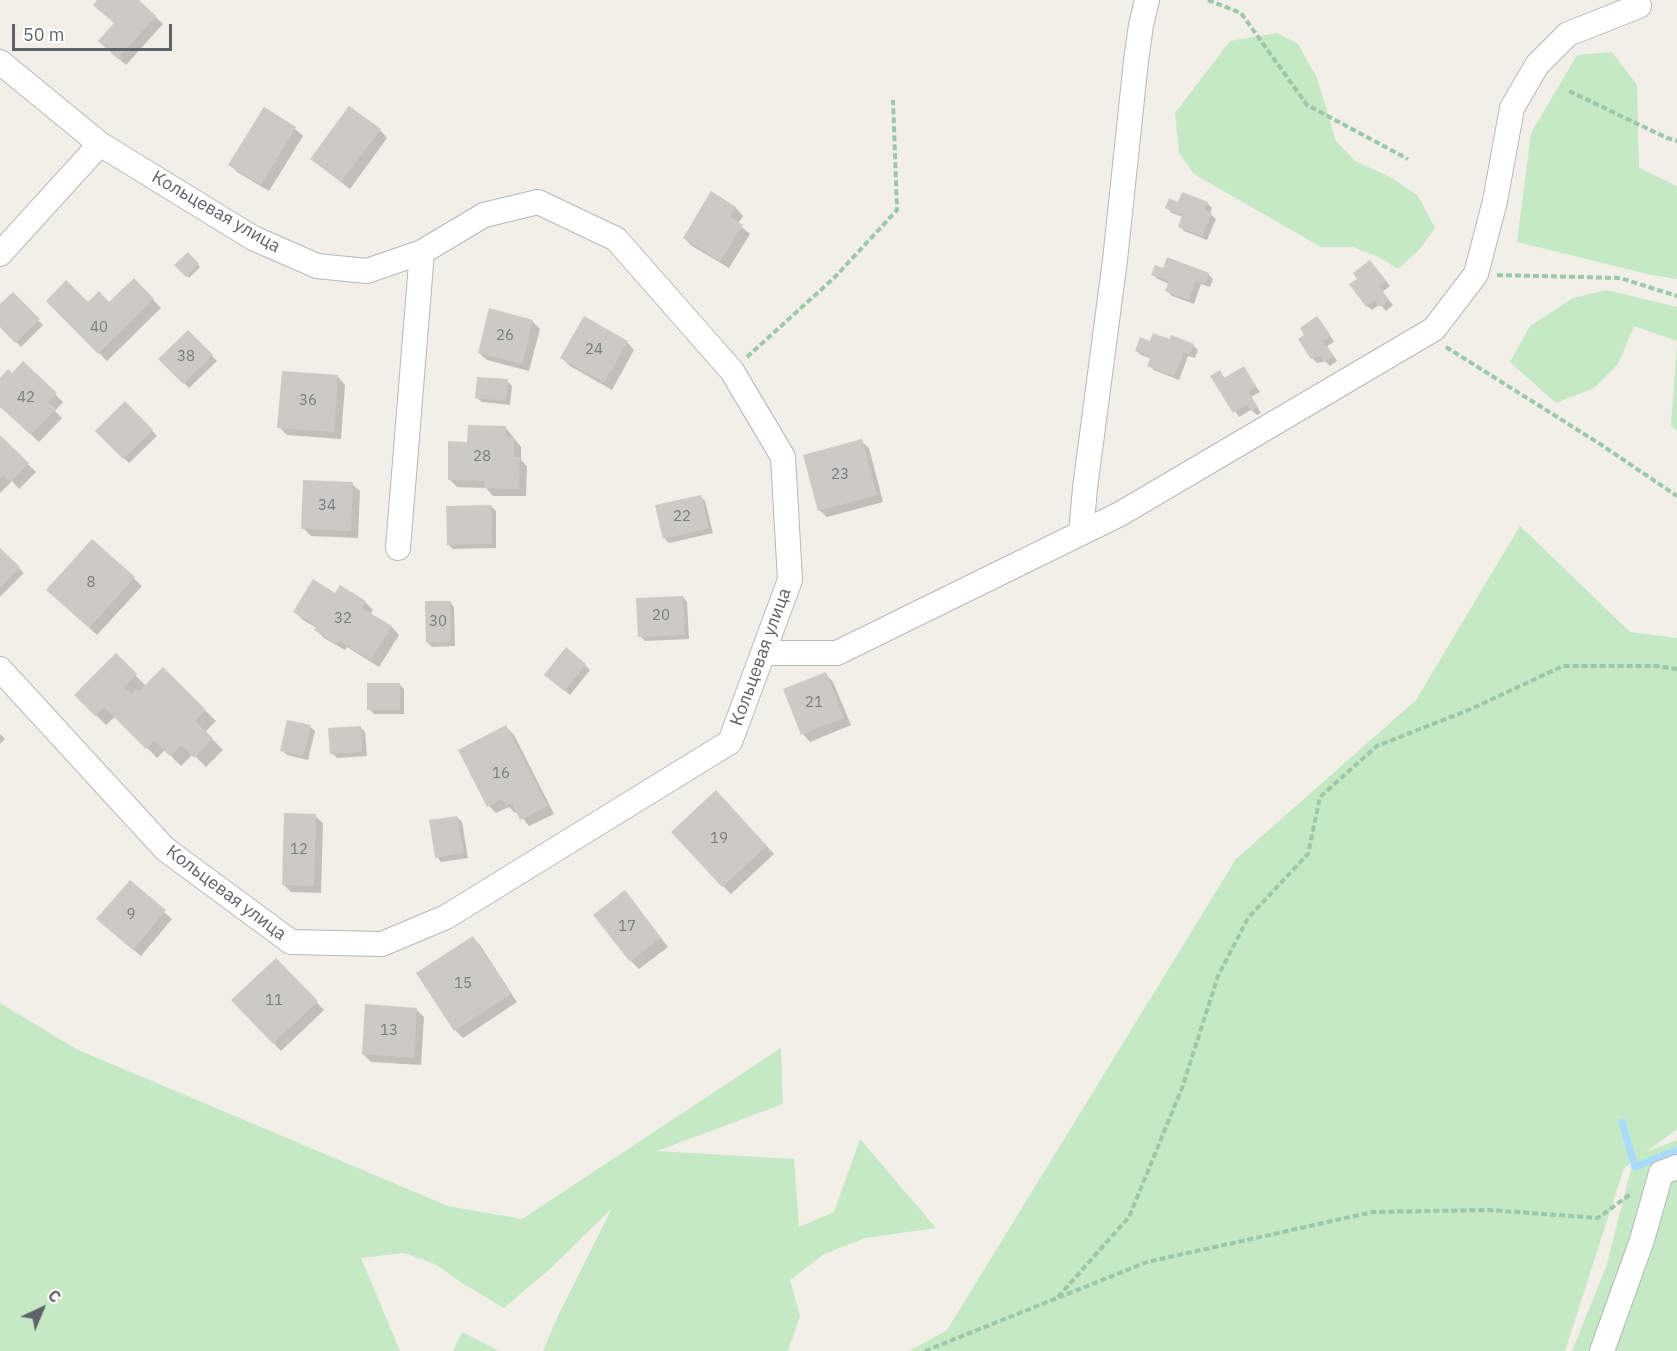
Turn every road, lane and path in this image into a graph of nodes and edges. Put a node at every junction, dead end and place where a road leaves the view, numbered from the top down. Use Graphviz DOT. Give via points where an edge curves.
graph roads {
  1 [pos="1147,0"];
  2 [pos="1208,0"];
  3 [pos="1639,6"];
  4 [pos="0,62"];
  5 [pos="1569,92"];
  6 [pos="893,100"];
  7 [pos="1677,141"];
  8 [pos="100,144"];
  9 [pos="1408,159"];
  10 [pos="422,252"];
  11 [pos="0,254"];
  12 [pos="1476,274"];
  13 [pos="1677,296"];
  14 [pos="1425,334"];
  15 [pos="732,371"];
  16 [pos="1677,496"];
  17 [pos="1081,533"];
  18 [pos="398,548"];
  19 [pos="763,652"];
  20 [pos="0,669"];
  21 [pos="1677,669"];
  22 [pos="1669,1170"];
  23 [pos="1058,1297"];
  24 [pos="925,1351"];
  25 [pos="1602,1351"];
  1 -- 17 [label="street" via="1136,61"];
  2 -- 9 [label="path" via="1241,13 1307,105"];
  3 -- 12 [label="street" via="1568,34 1537,65 1512,108 1495,201"];
  4 -- 8 [label="street, Кольцевая улица"];
  5 -- 7 [label="path"];
  6 -- 15 [label="path" via="897,210 835,277"];
  8 -- 10 [label="street, Кольцевая улица" via="253,238 317,266 367,271"];
  8 -- 11 [label="street"];
  10 -- 15 [label="street, Кольцевая улица" via="484,216 538,202 616,239"];
  10 -- 18 [label="street"];
  12 -- 13 [label="path" via="1620,278"];
  12 -- 14 [label="street" via="1434,329"];
  14 -- 16 [label="path"];
  14 -- 17 [label="street" via="1120,514"];
  15 -- 19 [label="street, Кольцевая улица" via="783,457 790,580"];
  17 -- 19 [label="street" via="837,653"];
  19 -- 20 [label="street, Кольцевая улица" via="730,742 446,917 381,944 291,942 165,849"];
  21 -- 23 [label="path" via="1563,666 1471,709 1377,746 1320,797 1308,854 1248,918 1218,976 1182,1088 1129,1217"];
  22 -- 23 [label="path" via="1598,1218 1489,1210 1373,1212 1147,1262"];
  22 -- 25 [label="street"];
  23 -- 24 [label="path"];
}
